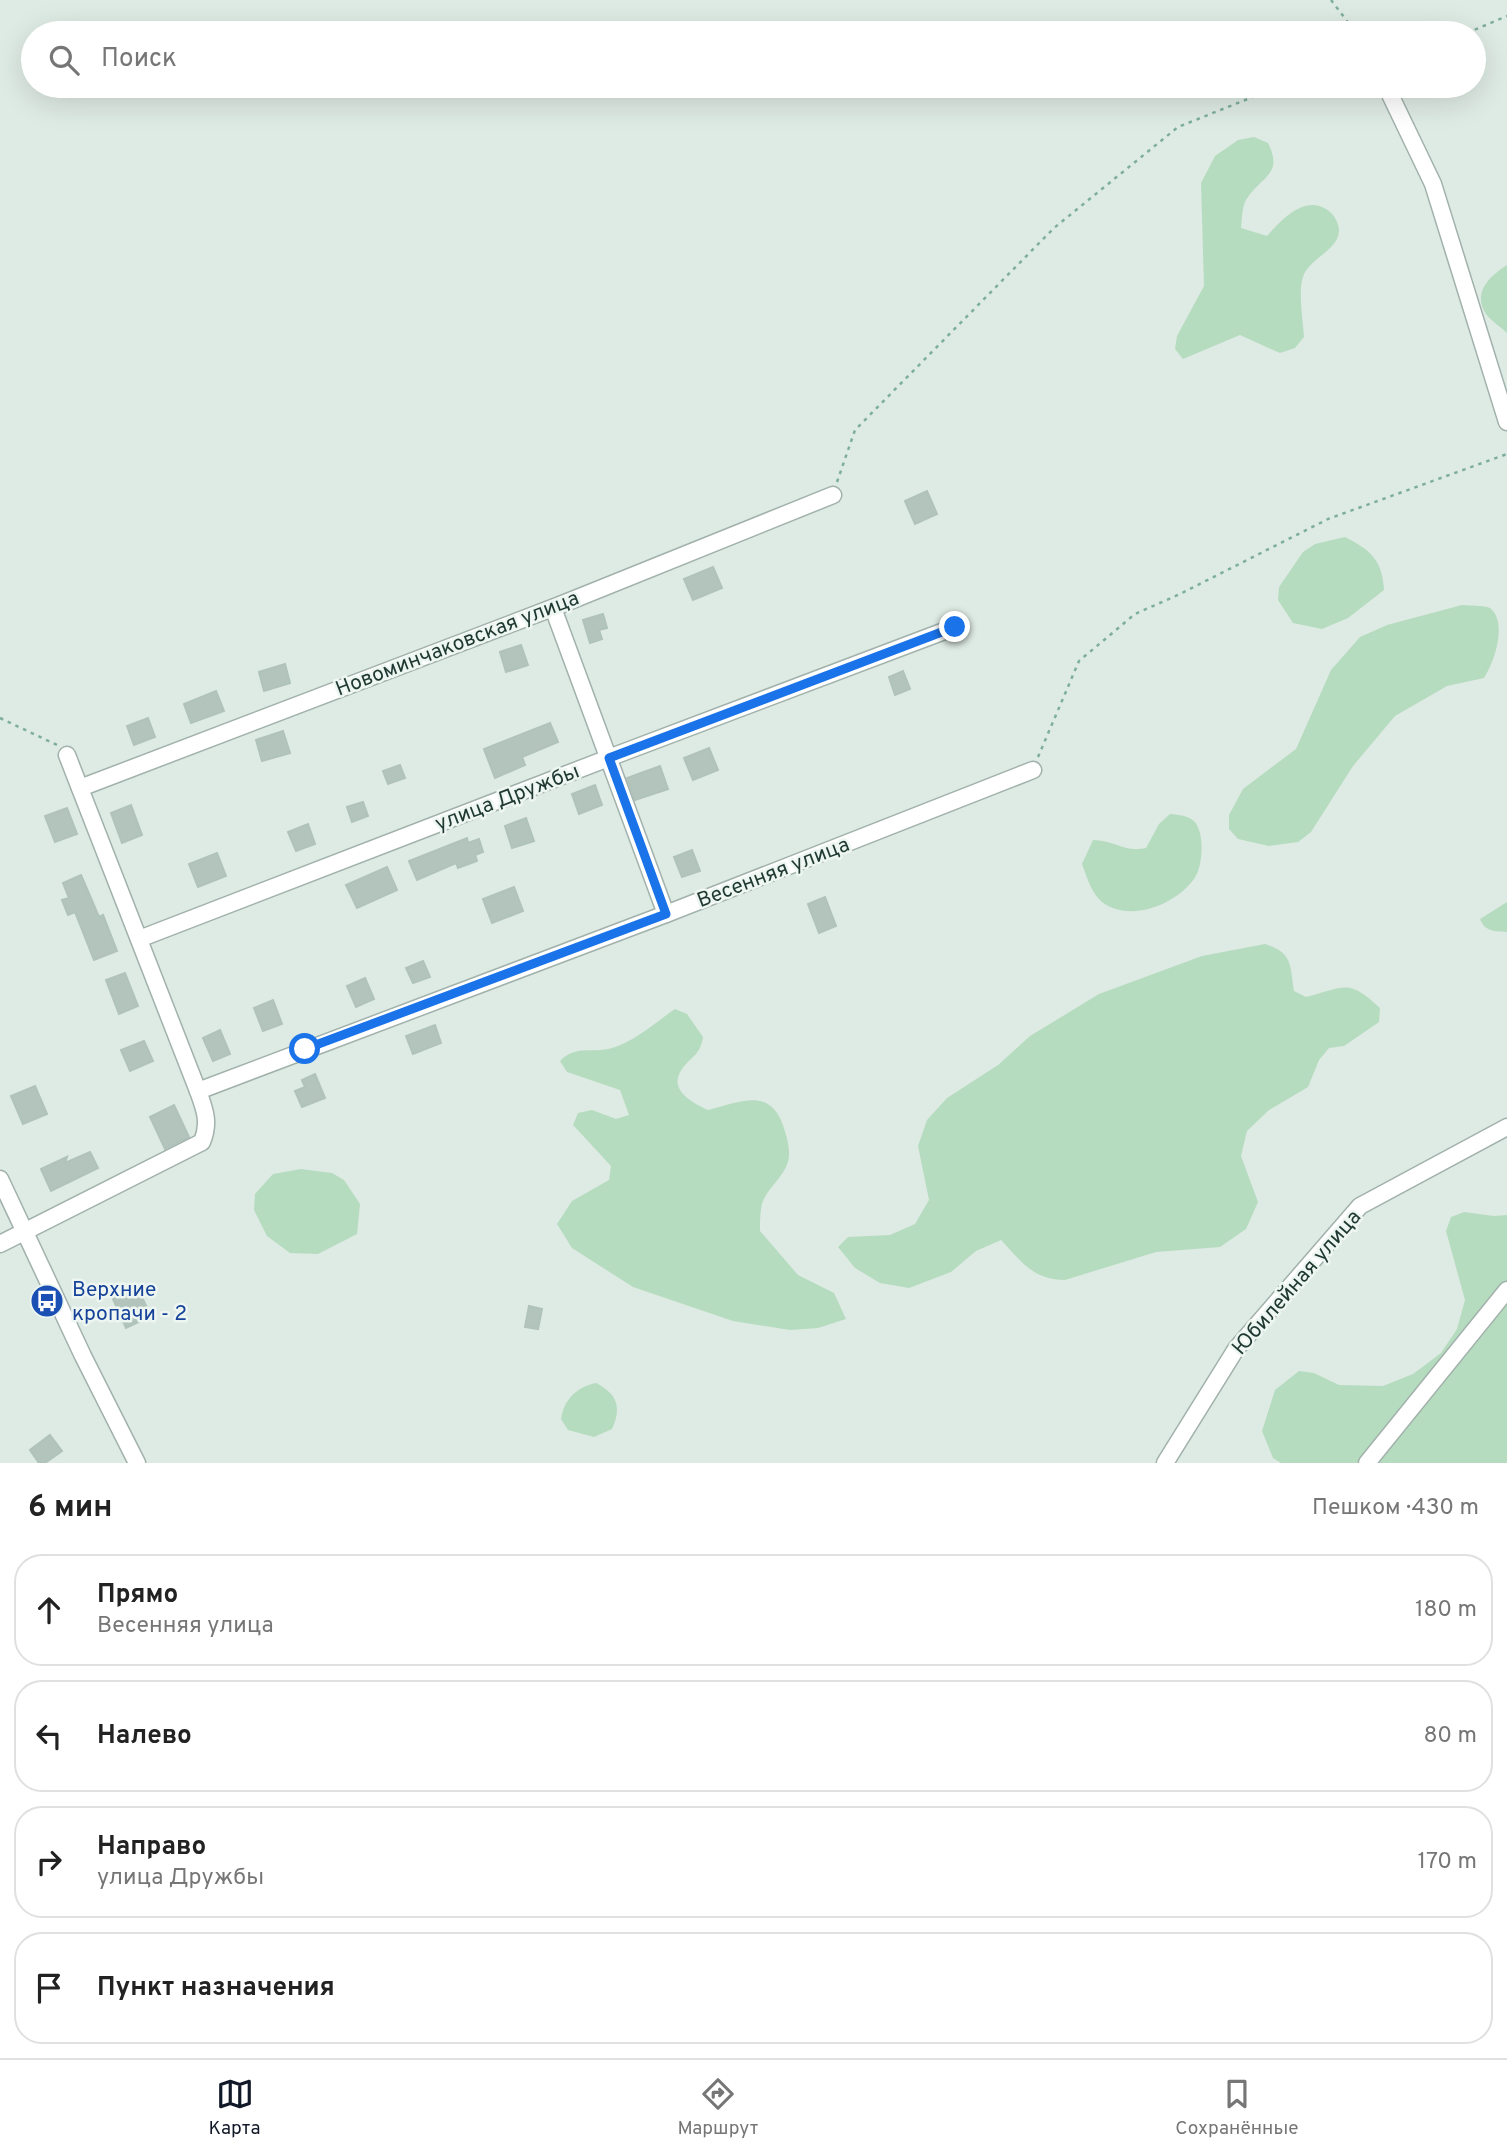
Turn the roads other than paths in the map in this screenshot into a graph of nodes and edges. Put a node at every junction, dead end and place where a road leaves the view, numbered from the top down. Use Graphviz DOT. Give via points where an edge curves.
graph roads {
  1 [pos="1392,98"];
  2 [pos="1507,422"];
  3 [pos="833,495"];
  4 [pos="553,608"];
  5 [pos="955,627"];
  6 [pos="67,755"];
  7 [pos="609,758"];
  8 [pos="1033,770"];
  9 [pos="80,788"];
  10 [pos="666,914"];
  11 [pos="139,939"];
  12 [pos="198,1091"];
  13 [pos="1507,1127"];
  14 [pos="0,1179"];
  15 [pos="24,1231"];
  16 [pos="0,1244"];
  17 [pos="1507,1290"];
  18 [pos="137,1463"];
  19 [pos="1165,1463"];
  20 [pos="1367,1463"];
  1 -- 2 [label="street" via="1433,184"];
  3 -- 4 [label="street, Новоминчаковская улица"];
  4 -- 7 [label="street"];
  4 -- 9 [label="street, Новоминчаковская улица"];
  5 -- 7 [label="street, улица Дружбы"];
  6 -- 9 [label="street"];
  7 -- 10 [label="street"];
  7 -- 11 [label="street, улица Дружбы"];
  8 -- 10 [label="street, Весенняя улица"];
  9 -- 11 [label="street"];
  10 -- 12 [label="street, Весенняя улица"];
  11 -- 12 [label="street"];
  12 -- 15 [label="street" via="207,1115 202,1142"];
  13 -- 19 [label="street, Юбилейная улица" via="1360,1206 1236,1349"];
  14 -- 15 [label="street"];
  15 -- 16 [label="street"];
  15 -- 18 [label="street"];
  17 -- 20 [label="street"];
}
